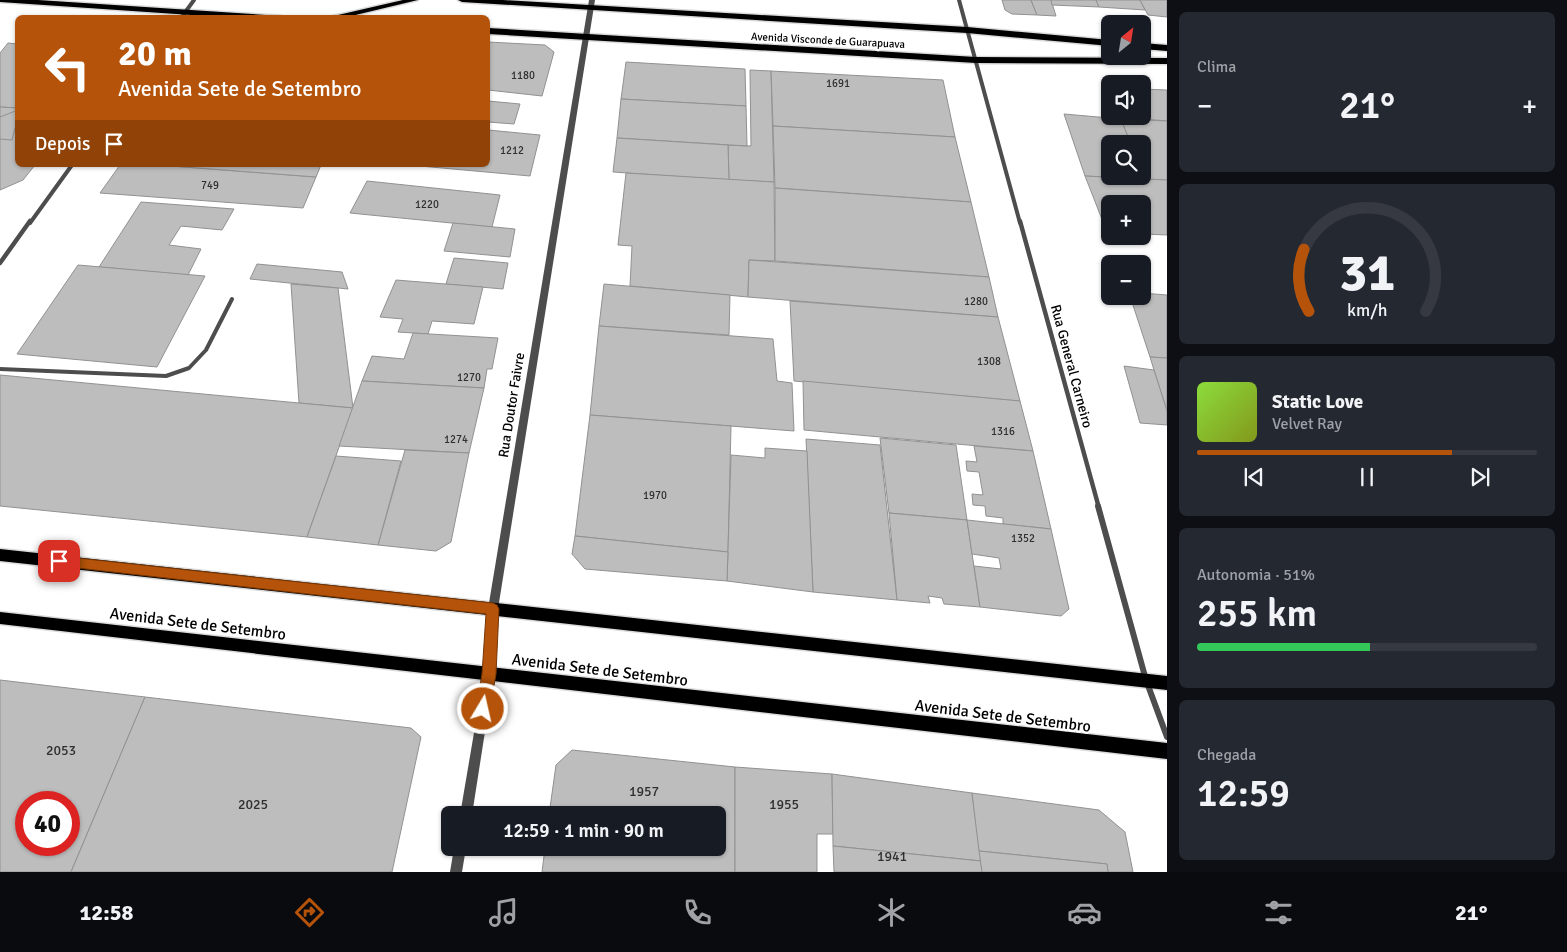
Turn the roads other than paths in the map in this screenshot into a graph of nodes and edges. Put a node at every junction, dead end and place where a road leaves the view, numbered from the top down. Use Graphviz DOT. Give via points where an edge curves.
graph roads {
  1 [pos="0,0"];
  2 [pos="77,0"];
  3 [pos="194,0"];
  4 [pos="414,0"];
  5 [pos="462,0"];
  6 [pos="959,0"];
  7 [pos="591,4"];
  8 [pos="87,6"];
  9 [pos="183,14"];
  10 [pos="208,15"];
  11 [pos="343,15"];
  12 [pos="967,30"];
  13 [pos="490,31"];
  14 [pos="586,36"];
  15 [pos="1101,42"];
  16 [pos="1151,47"];
  17 [pos="1167,48"];
  18 [pos="976,60"];
  19 [pos="1167,61"];
  20 [pos="71,167"];
  21 [pos="0,263"];
  22 [pos="232,299"];
  23 [pos="0,369"];
  24 [pos="0,554"];
  25 [pos="493,609"];
  26 [pos="0,618"];
  27 [pos="489,674"];
  28 [pos="1146,680"];
  29 [pos="1167,683"];
  30 [pos="1167,737"];
  31 [pos="1167,752"];
  32 [pos="467,806"];
  33 [pos="459,856"];
  34 [pos="456,872"];
  1 -- 8 [label="main road"];
  2 -- 8 [label="main road"];
  3 -- 9 [label="street"];
  4 -- 11 [label="main road"];
  5 -- 7 [label="main road, Avenida Visconde de Guarapuava"];
  6 -- 12 [label="street, Rua General Carneiro"];
  7 -- 12 [label="main road, Avenida Visconde de Guarapuava"];
  7 -- 14 [label="street, Rua Doutor Faivre"];
  8 -- 9 [label="main road"];
  9 -- 10 [label="main road"];
  12 -- 15 [label="main road, Avenida Visconde de Guarapuava"];
  12 -- 18 [label="street, Rua General Carneiro"];
  13 -- 14 [label="main road, Avenida Visconde de Guarapuava"];
  14 -- 18 [label="main road, Avenida Visconde de Guarapuava"];
  14 -- 25 [label="street, Rua Doutor Faivre"];
  16 -- 17 [label="main road"];
  18 -- 19 [label="main road, Avenida Visconde de Guarapuava"];
  18 -- 28 [label="street, Rua General Carneiro"];
  20 -- 21 [label="street"];
  22 -- 23 [label="lane" via="206,350 189,368 166,376"];
  24 -- 25 [label="main road"];
  25 -- 27 [label="street, Rua Doutor Faivre"];
  25 -- 28 [label="main road"];
  26 -- 27 [label="main road, Avenida Sete de Setembro"];
  27 -- 31 [label="main road, Avenida Sete de Setembro"];
  27 -- 32 [label="street, Rua Doutor Faivre"];
  28 -- 29 [label="main road"];
  28 -- 30 [label="street, Rua General Carneiro"];
  33 -- 34 [label="street"];
}
